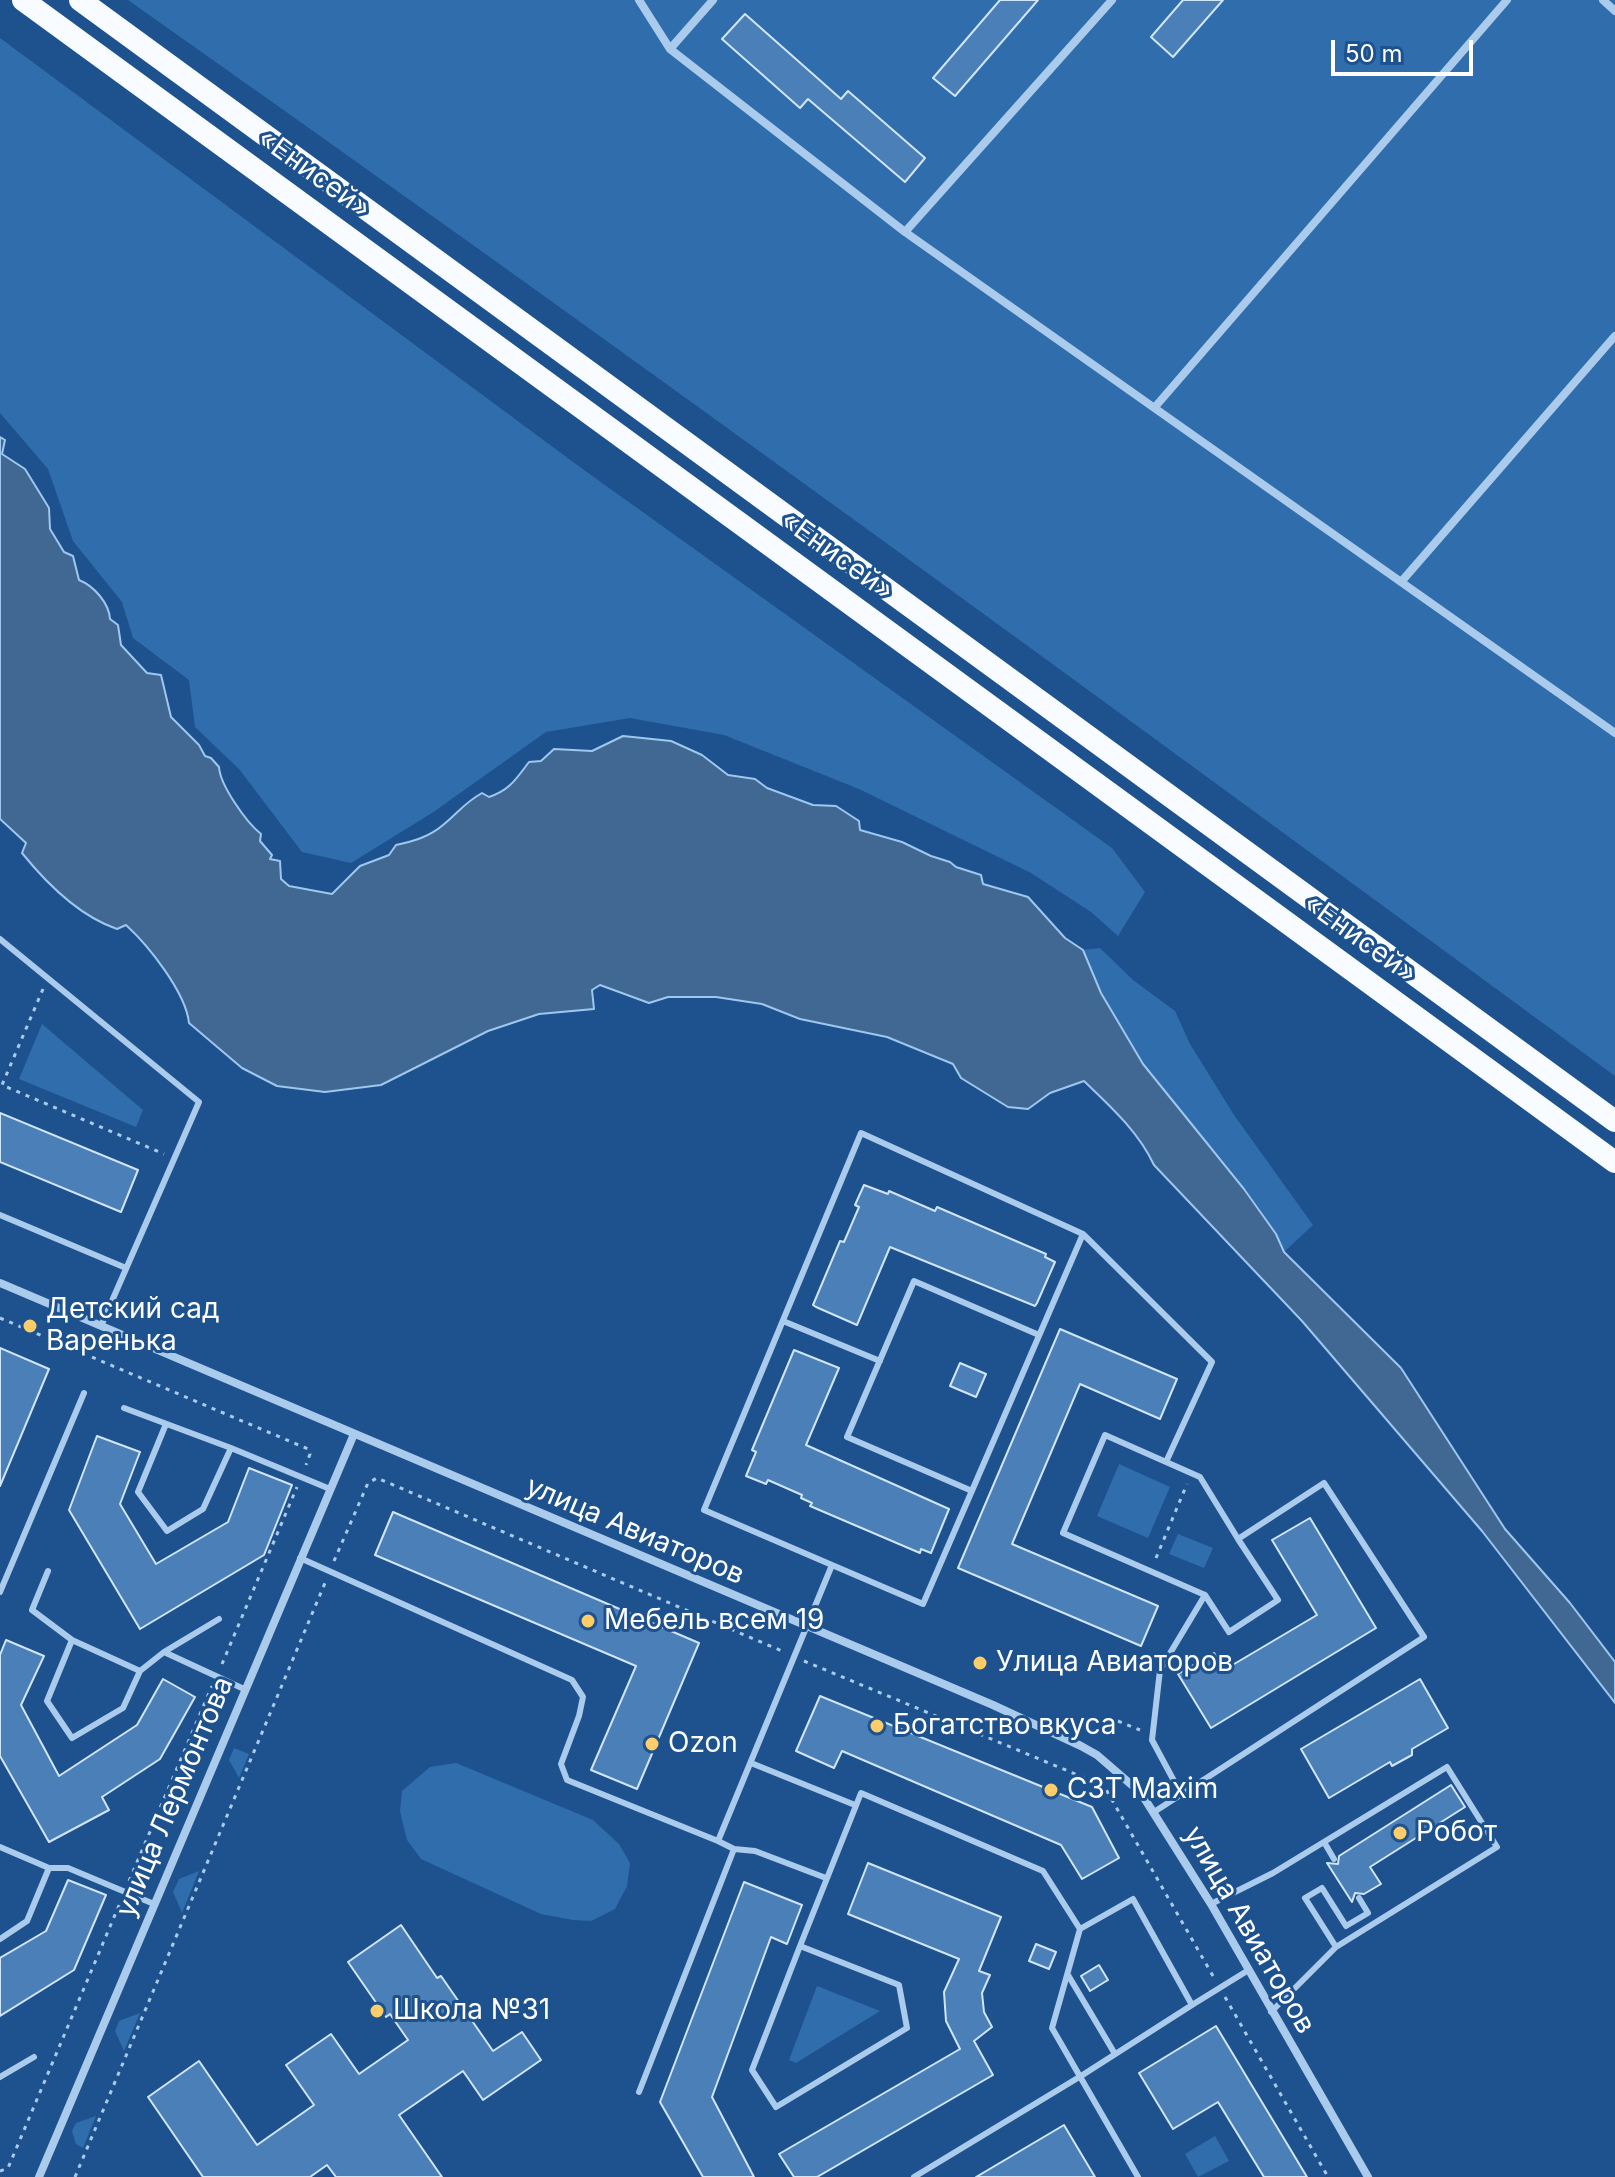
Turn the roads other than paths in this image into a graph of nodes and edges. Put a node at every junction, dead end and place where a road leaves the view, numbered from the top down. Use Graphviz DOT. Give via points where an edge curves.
graph roads {
  1 [pos="23,0"];
  2 [pos="80,0"];
  3 [pos="639,0"];
  4 [pos="713,0"];
  5 [pos="1112,0"];
  6 [pos="1507,0"];
  7 [pos="1603,0"];
  8 [pos="1615,11"];
  9 [pos="670,49"];
  10 [pos="905,232"];
  11 [pos="1615,336"];
  12 [pos="1155,407"];
  13 [pos="1401,582"];
  14 [pos="1615,733"];
  15 [pos="0,939"];
  16 [pos="1615,1121"];
  17 [pos="1615,1162"];
  18 [pos="0,1215"];
  19 [pos="1083,1234"];
  20 [pos="126,1268"];
  21 [pos="0,1283"];
  22 [pos="783,1321"];
  23 [pos="101,1326"];
  24 [pos="1039,1335"];
  25 [pos="880,1361"];
  26 [pos="84,1393"];
  27 [pos="124,1408"];
  28 [pos="166,1424"];
  29 [pos="354,1434"];
  30 [pos="231,1448"];
  31 [pos="1166,1462"];
  32 [pos="330,1489"];
  33 [pos="972,1491"];
  34 [pos="1238,1539"];
  35 [pos="300,1558"];
  36 [pos="832,1565"];
  37 [pos="48,1571"];
  38 [pos="0,1592"];
  39 [pos="1205,1595"];
  40 [pos="219,1619"];
  41 [pos="805,1627"];
  42 [pos="72,1640"];
  43 [pos="164,1652"];
  44 [pos="140,1671"];
  45 [pos="244,1689"];
  46 [pos="751,1763"];
  47 [pos="1181,1794"];
  48 [pos="855,1805"];
  49 [pos="1154,1812"];
  50 [pos="718,1841"];
  51 [pos="1324,1842"];
  52 [pos="0,1847"];
  53 [pos="734,1849"];
  54 [pos="1334,1859"];
  55 [pos="49,1868"];
  56 [pos="826,1878"];
  57 [pos="1359,1898"];
  58 [pos="154,1904"];
  59 [pos="1211,1904"];
  60 [pos="1080,1929"];
  61 [pos="0,1939"];
  62 [pos="800,1946"];
  63 [pos="1336,1947"];
  64 [pos="1247,1971"];
  65 [pos="1068,1975"];
  66 [pos="1192,2005"];
  67 [pos="1271,2012"];
  68 [pos="1115,2054"];
  69 [pos="34,2057"];
  70 [pos="1081,2076"];
  71 [pos="0,2077"];
  72 [pos="639,2092"];
  73 [pos="39,2177"];
  74 [pos="914,2177"];
  75 [pos="1138,2177"];
  76 [pos="1368,2177"];
  1 -- 17 [label="highway, «Енисей»"];
  2 -- 16 [label="highway, «Енисей»"];
  3 -- 9 [label="street"];
  4 -- 9 [label="street"];
  5 -- 10 [label="street"];
  6 -- 12 [label="street"];
  7 -- 8 [label="street"];
  9 -- 10 [label="street"];
  10 -- 12 [label="street"];
  11 -- 13 [label="street"];
  12 -- 13 [label="street"];
  13 -- 14 [label="street"];
  15 -- 20 [label="lane" via="199,1102"];
  18 -- 20 [label="lane"];
  19 -- 22 [label="lane" via="861,1133"];
  19 -- 24 [label="lane"];
  19 -- 31 [label="lane" via="1212,1362"];
  20 -- 23 [label="lane"];
  21 -- 23 [label="street, улица Авиаторов"];
  22 -- 25 [label="lane"];
  22 -- 36 [label="lane" via="704,1510"];
  23 -- 29 [label="street, улица Авиаторов"];
  24 -- 25 [label="lane" via="914,1281"];
  24 -- 33 [label="lane"];
  25 -- 33 [label="lane" via="847,1437"];
  26 -- 38 [label="lane"];
  27 -- 28 [label="lane"];
  28 -- 30 [label="lane"];
  28 -- 30 [label="lane" via="138,1492 167,1531 203,1509"];
  29 -- 32 [label="street, улица Лермонтова"];
  29 -- 41 [label="street, улица Авиаторов"];
  30 -- 32 [label="lane"];
  31 -- 34 [label="lane" via="1200,1477"];
  31 -- 39 [label="lane" via="1105,1435 1063,1533"];
  32 -- 35 [label="street, улица Лермонтова"];
  33 -- 36 [label="lane" via="923,1604"];
  34 -- 39 [label="lane" via="1278,1600 1229,1632"];
  34 -- 47 [label="lane" via="1324,1483 1424,1637"];
  35 -- 45 [label="street, улица Лермонтова"];
  35 -- 50 [label="lane" via="572,1680 583,1697 561,1764 567,1780"];
  36 -- 41 [label="lane"];
  37 -- 42 [label="lane" via="32,1610"];
  39 -- 47 [label="lane" via="1160,1670 1152,1734"];
  40 -- 43 [label="lane"];
  41 -- 46 [label="lane"];
  41 -- 49 [label="street, улица Авиаторов" via="1081,1746 1141,1793"];
  42 -- 44 [label="lane"];
  42 -- 44 [label="lane" via="47,1701 72,1738 123,1708"];
  43 -- 44 [label="lane"];
  43 -- 45 [label="lane"];
  45 -- 58 [label="street, улица Лермонтова"];
  46 -- 48 [label="lane"];
  46 -- 50 [label="lane"];
  47 -- 49 [label="lane"];
  48 -- 56 [label="lane"];
  48 -- 60 [label="lane" via="861,1793 1043,1871"];
  49 -- 59 [label="street, улица Авиаторов"];
  50 -- 53 [label="lane"];
  51 -- 54 [label="lane"];
  51 -- 59 [label="lane"];
  51 -- 63 [label="lane" via="1447,1767 1497,1847"];
  52 -- 55 [label="lane"];
  53 -- 56 [label="lane" via="755,1851"];
  53 -- 72 [label="lane"];
  55 -- 58 [label="lane" via="68,1868"];
  55 -- 61 [label="lane" via="27,1921"];
  56 -- 62 [label="lane"];
  57 -- 63 [label="lane" via="1368,1913 1346,1926 1322,1888 1305,1898"];
  58 -- 73 [label="street, улица Лермонтова"];
  59 -- 64 [label="street, улица Авиаторов"];
  60 -- 65 [label="lane"];
  60 -- 66 [label="lane" via="1133,1899"];
  62 -- 62 [label="lane" via="752,2070 776,2107 907,2028 899,1985"];
  63 -- 67 [label="lane"];
  64 -- 66 [label="lane"];
  64 -- 67 [label="street, улица Авиаторов"];
  65 -- 68 [label="lane"];
  65 -- 70 [label="lane" via="1052,2028"];
  66 -- 68 [label="lane"];
  67 -- 76 [label="street, улица Авиаторов"];
  68 -- 70 [label="lane"];
  69 -- 71 [label="lane"];
  70 -- 74 [label="lane"];
  70 -- 75 [label="lane"];
}
